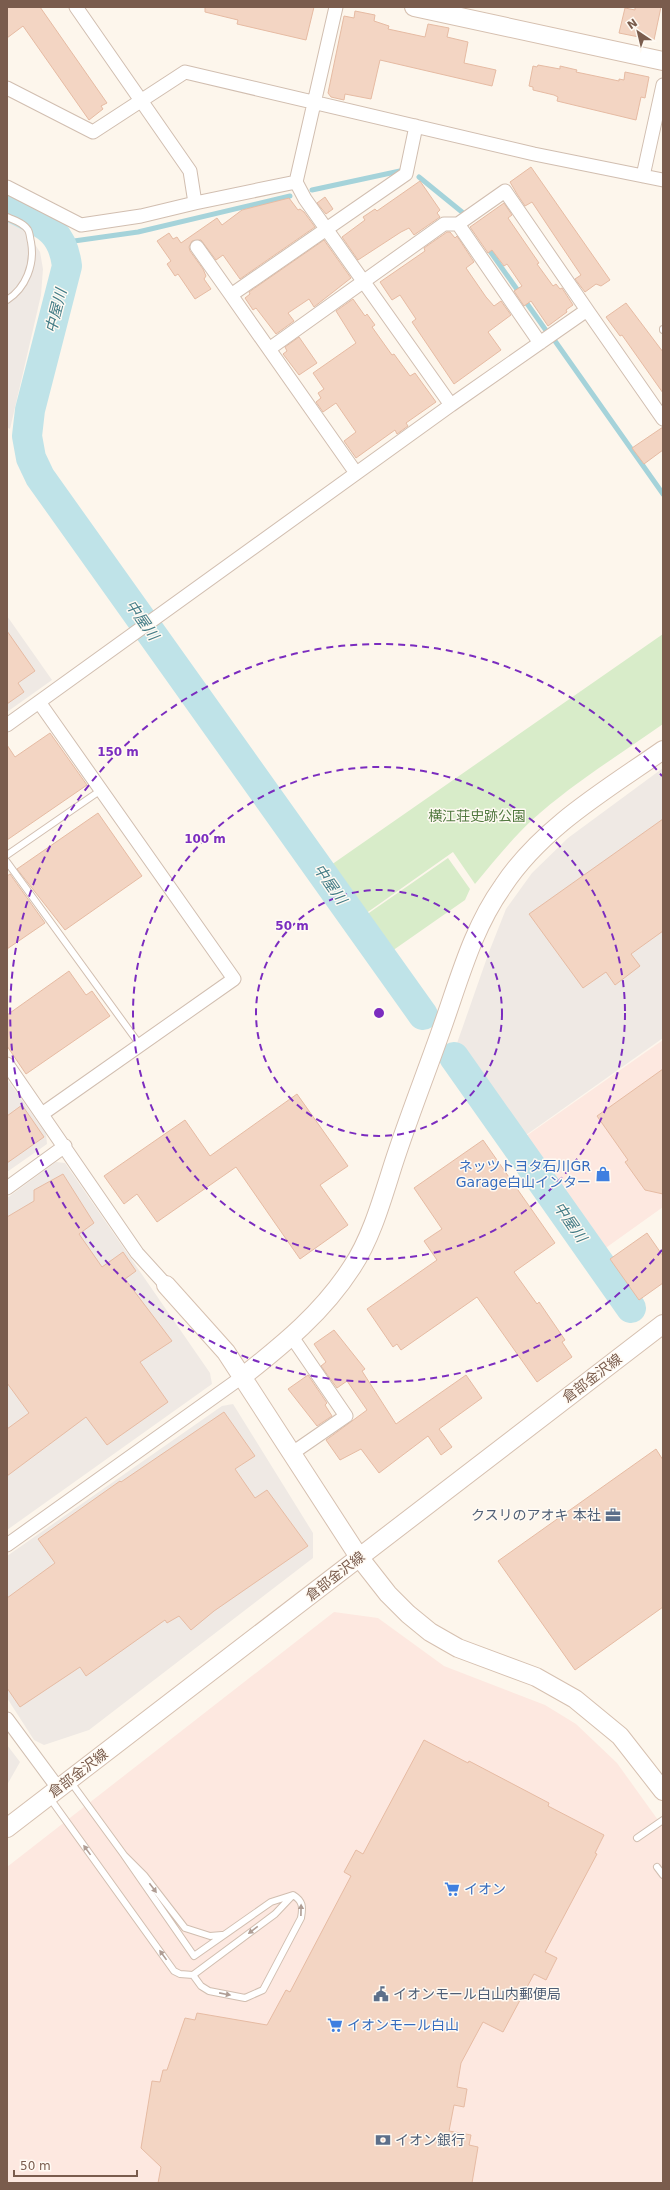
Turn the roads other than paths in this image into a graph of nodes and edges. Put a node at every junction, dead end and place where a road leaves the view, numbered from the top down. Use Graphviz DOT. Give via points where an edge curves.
graph roads {
  1 [pos="76,7"];
  2 [pos="336,7"];
  3 [pos="414,7"];
  4 [pos="663,61"];
  5 [pos="663,85"];
  6 [pos="7,88"];
  7 [pos="141,101"];
  8 [pos="314,101"];
  9 [pos="416,126"];
  10 [pos="643,176"];
  11 [pos="663,180"];
  12 [pos="296,182"];
  13 [pos="7,187"];
  14 [pos="195,203"];
  15 [pos="7,216"];
  16 [pos="458,224"];
  17 [pos="326,228"];
  18 [pos="197,247"];
  19 [pos="364,282"];
  20 [pos="231,295"];
  21 [pos="7,300"];
  22 [pos="587,310"];
  23 [pos="540,342"];
  24 [pos="269,350"];
  25 [pos="451,405"];
  26 [pos="663,419"];
  27 [pos="356,473"];
  28 [pos="39,702"];
  29 [pos="7,725"];
  30 [pos="663,750"];
  31 [pos="101,790"];
  32 [pos="7,855"];
  33 [pos="7,862"];
  34 [pos="140,1045"];
  35 [pos="7,1064"];
  36 [pos="42,1114"];
  37 [pos="65,1146"];
  38 [pos="7,1188"];
  39 [pos="166,1285"];
  40 [pos="661,1326"];
  41 [pos="292,1337"];
  42 [pos="242,1377"];
  43 [pos="291,1454"];
  44 [pos="7,1545"];
  45 [pos="359,1557"];
  46 [pos="7,1719"];
  47 [pos="58,1788"];
  48 [pos="663,1791"];
  49 [pos="663,1820"];
  50 [pos="7,1828"];
  51 [pos="637,1838"];
  52 [pos="124,1855"];
  53 [pos="657,1867"];
  54 [pos="663,1875"];
  55 [pos="293,1895"];
  56 [pos="225,1934"];
  57 [pos="193,1975"];
  1 -- 7 [label="street"];
  2 -- 8 [label="street"];
  3 -- 4 [label="street"];
  5 -- 10 [label="street"];
  6 -- 7 [label="street" via="93,132"];
  7 -- 8 [label="street" via="184,72"];
  7 -- 14 [label="street" via="190,171"];
  8 -- 9 [label="street"];
  8 -- 12 [label="street"];
  9 -- 10 [label="street"];
  9 -- 17 [label="street" via="406,174"];
  10 -- 11 [label="street"];
  12 -- 14 [label="street"];
  12 -- 17 [label="street"];
  13 -- 14 [label="street" via="81,225 141,216"];
  15 -- 21 [label="lane" via="28,230 32,252 25,282 15,295"];
  16 -- 19 [label="street" via="444,224"];
  16 -- 22 [label="street" via="505,191"];
  16 -- 23 [label="street"];
  17 -- 19 [label="street"];
  17 -- 20 [label="street"];
  18 -- 20 [label="street"];
  19 -- 24 [label="street"];
  19 -- 25 [label="street"];
  20 -- 24 [label="street"];
  22 -- 23 [label="street"];
  22 -- 26 [label="street"];
  23 -- 25 [label="street"];
  24 -- 27 [label="street"];
  25 -- 27 [label="street"];
  27 -- 28 [label="street"];
  28 -- 29 [label="street"];
  28 -- 31 [label="street"];
  30 -- 41 [label="street" via="560,824 525,857 503,884 484,914 464,962 375,1218 353,1265 323,1306"];
  31 -- 32 [label="lane"];
  31 -- 34 [label="street" via="234,979"];
  33 -- 34 [label="lane"];
  34 -- 36 [label="street"];
  35 -- 36 [label="street"];
  36 -- 37 [label="street"];
  37 -- 38 [label="street"];
  37 -- 39 [label="street" via="137,1253"];
  39 -- 42 [label="street" via="226,1352"];
  40 -- 45 [label="street, 倉部金沢線"];
  41 -- 42 [label="street"];
  41 -- 43 [label="street" via="346,1416"];
  42 -- 43 [label="street"];
  42 -- 44 [label="street"];
  43 -- 45 [label="street"];
  45 -- 47 [label="street, 倉部金沢線"];
  45 -- 48 [label="street" via="388,1594 430,1632 458,1648 551,1685 592,1711 620,1736"];
  46 -- 47 [label="street"];
  47 -- 50 [label="street, 倉部金沢線"];
  47 -- 52 [label="lane"];
  57 -- 47 [label="lane, one-way" via="174,1971"];
  49 -- 51 [label="lane"];
  52 -- 56 [label="lane, one-way" via="185,1928 210,1936"];
  52 -- 56 [label="lane" via="194,1956"];
  53 -- 54 [label="lane"];
  55 -- 56 [label="lane" via="270,1902"];
  55 -- 57 [label="lane, one-way" via="275,1914"];
  57 -- 55 [label="lane, one-way" via="201,1986 209,1991 245,1998 263,1990 301,1918 303,1908 300,1900"];
}
